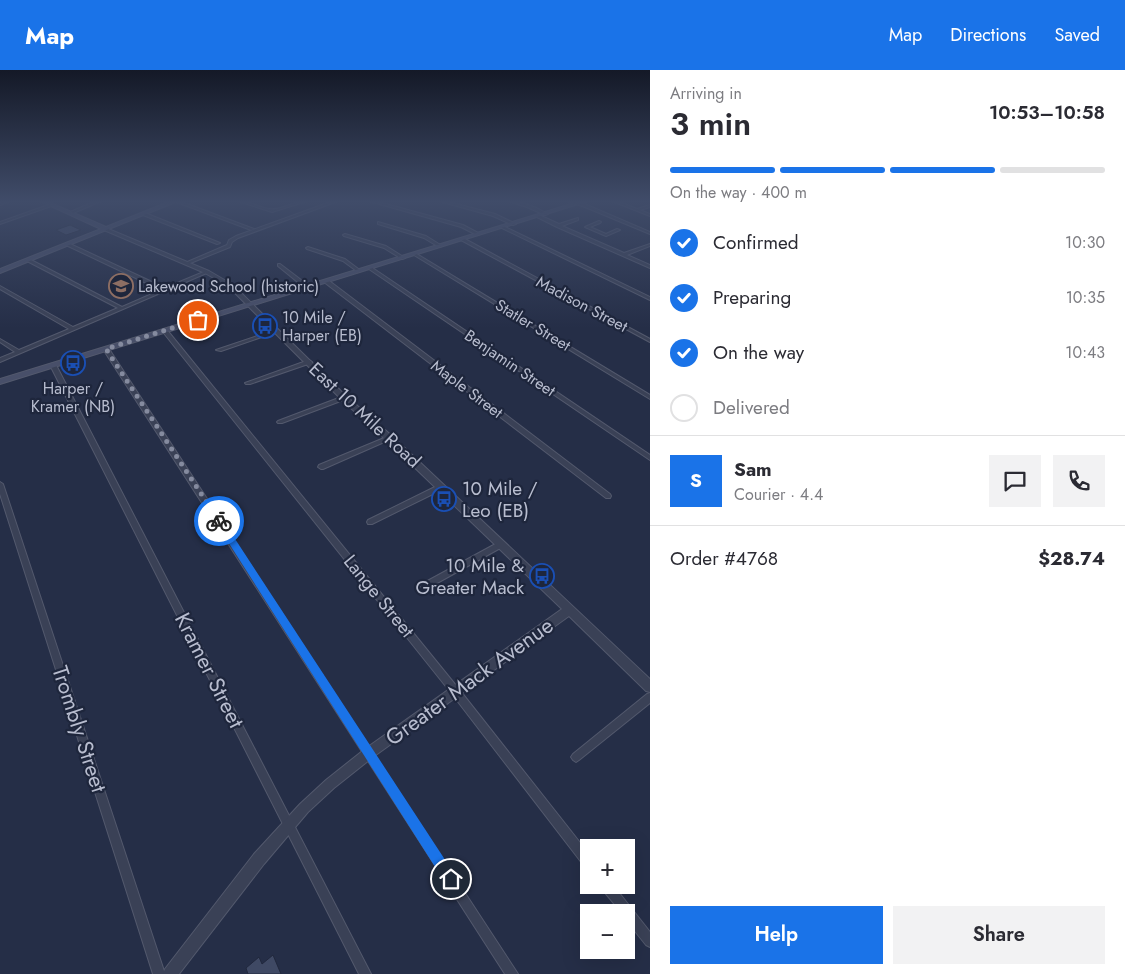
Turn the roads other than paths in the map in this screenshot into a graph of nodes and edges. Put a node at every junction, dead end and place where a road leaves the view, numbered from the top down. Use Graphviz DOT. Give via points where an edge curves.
graph roads {
  1 [pos="140,243"];
  2 [pos="230,243"];
  3 [pos="372,243"];
  4 [pos="435,243"];
  5 [pos="449,243"];
  6 [pos="470,243"];
  7 [pos="536,243"];
  8 [pos="596,243"];
  9 [pos="67,244"];
  10 [pos="650,245"];
  11 [pos="440,246"];
  12 [pos="308,248"];
  13 [pos="416,254"];
  14 [pos="623,255"];
  15 [pos="403,258"];
  16 [pos="28,260"];
  17 [pos="187,263"];
  18 [pos="279,265"];
  19 [pos="650,267"];
  20 [pos="370,268"];
  21 [pos="358,271"];
  22 [pos="0,272"];
  23 [pos="207,272"];
  24 [pos="326,281"];
  25 [pos="0,287"];
  26 [pos="307,287"];
  27 [pos="165,290"];
  28 [pos="650,299"];
  29 [pos="250,305"];
  30 [pos="121,308"];
  31 [pos="72,329"];
  32 [pos="165,331"];
  33 [pos="277,331"];
  34 [pos="0,340"];
  35 [pos="650,341"];
  36 [pos="106,349"];
  37 [pos="219,350"];
  38 [pos="19,352"];
  39 [pos="0,360"];
  40 [pos="309,362"];
  41 [pos="53,365"];
  42 [pos="0,382"];
  43 [pos="248,383"];
  44 [pos="650,397"];
  45 [pos="344,398"];
  46 [pos="280,422"];
  47 [pos="389,438"];
  48 [pos="650,458"];
  49 [pos="322,467"];
  50 [pos="0,484"];
  51 [pos="441,487"];
  52 [pos="608,496"];
  53 [pos="370,522"];
  54 [pos="501,544"];
  55 [pos="424,586"];
  56 [pos="569,610"];
  57 [pos="650,687"];
  58 [pos="455,691"];
  59 [pos="650,696"];
  60 [pos="369,753"];
  61 [pos="576,757"];
  62 [pos="289,824"];
  63 [pos="580,851"];
  64 [pos="613,894"];
  65 [pos="650,941"];
  66 [pos="159,974"];
  67 [pos="170,974"];
  68 [pos="365,974"];
  69 [pos="512,974"];
  1 -- 17 [label="street, East 10 Mile Road"];
  2 -- 17 [label="street"];
  3 -- 15 [label="street"];
  4 -- 11 [label="street"];
  5 -- 11 [label="main road"];
  6 -- 35 [label="street, Madison Street"];
  7 -- 28 [label="street"];
  8 -- 14 [label="street"];
  9 -- 16 [label="main road"];
  9 -- 27 [label="street"];
  10 -- 14 [label="street"];
  11 -- 13 [label="main road"];
  12 -- 21 [label="street" via="344,260"];
  13 -- 15 [label="main road"];
  13 -- 44 [label="street, Statler Street"];
  14 -- 19 [label="street"];
  15 -- 20 [label="main road"];
  16 -- 22 [label="main road"];
  16 -- 30 [label="street"];
  17 -- 23 [label="street, East 10 Mile Road"];
  18 -- 26 [label="street"];
  20 -- 21 [label="main road"];
  20 -- 48 [label="street, Benjamin Street"];
  21 -- 24 [label="main road"];
  23 -- 27 [label="street"];
  23 -- 29 [label="street, East 10 Mile Road" via="231,286"];
  24 -- 26 [label="main road"];
  24 -- 52 [label="street, Maple Street"];
  25 -- 31 [label="street"];
  26 -- 29 [label="main road"];
  27 -- 30 [label="street"];
  29 -- 32 [label="main road"];
  29 -- 33 [label="street, East 10 Mile Road"];
  30 -- 31 [label="street"];
  31 -- 38 [label="street"];
  32 -- 36 [label="main road"];
  32 -- 58 [label="street, Lange Street"];
  33 -- 37 [label="street"];
  33 -- 40 [label="street, East 10 Mile Road"];
  34 -- 38 [label="street"];
  36 -- 41 [label="main road"];
  36 -- 60 [label="street"];
  38 -- 39 [label="street"];
  40 -- 43 [label="street"];
  40 -- 45 [label="street, East 10 Mile Road"];
  41 -- 42 [label="main road"];
  41 -- 62 [label="street, Kramer Street"];
  45 -- 46 [label="street"];
  45 -- 47 [label="street, East 10 Mile Road"];
  47 -- 49 [label="street"];
  47 -- 51 [label="street, East 10 Mile Road"];
  50 -- 66 [label="street, Trombly Street"];
  51 -- 53 [label="street"];
  51 -- 54 [label="street, East 10 Mile Road"];
  54 -- 55 [label="street"];
  54 -- 56 [label="street, East 10 Mile Road"];
  56 -- 57 [label="street, East 10 Mile Road"];
  56 -- 58 [label="street, Greater Mack Avenue"];
  58 -- 60 [label="street, Greater Mack Avenue"];
  58 -- 63 [label="street, Lange Street"];
  59 -- 61 [label="street"];
  60 -- 62 [label="street, Greater Mack Avenue" via="330,784"];
  60 -- 69 [label="street"];
  62 -- 67 [label="street, Greater Mack Avenue"];
  62 -- 68 [label="street, Kramer Street"];
  64 -- 65 [label="street"];
}
